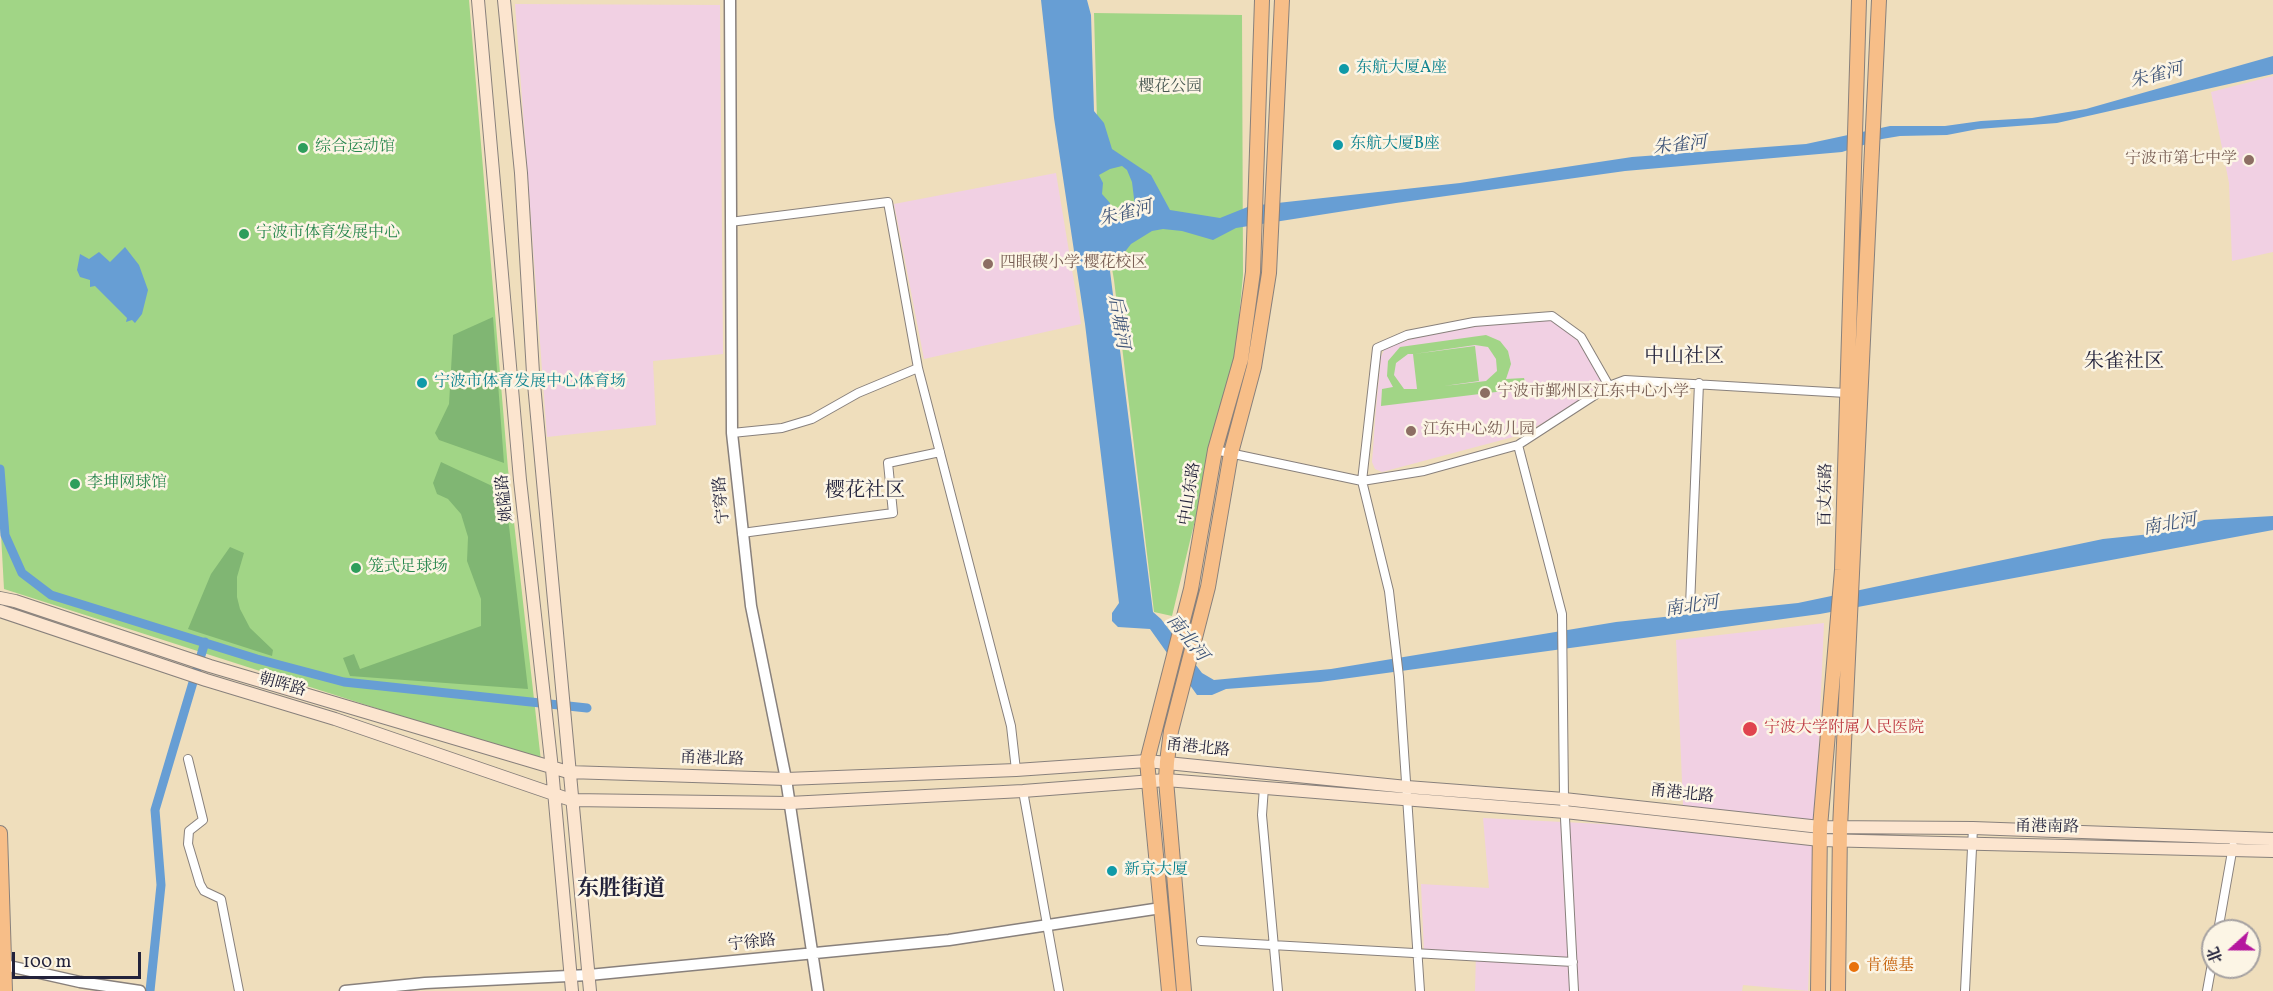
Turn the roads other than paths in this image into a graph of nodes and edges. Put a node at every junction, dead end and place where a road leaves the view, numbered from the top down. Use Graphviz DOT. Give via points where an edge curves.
graph roads {
  1 [pos="478,0"];
  2 [pos="504,0"];
  3 [pos="730,0"];
  4 [pos="1262,0"];
  5 [pos="1282,0"];
  6 [pos="1859,0"];
  7 [pos="1879,0"];
  8 [pos="730,222"];
  9 [pos="918,368"];
  10 [pos="1699,383"];
  11 [pos="1609,386"];
  12 [pos="1846,393"];
  13 [pos="732,433"];
  14 [pos="1518,445"];
  15 [pos="1215,450"];
  16 [pos="940,452"];
  17 [pos="1231,453"];
  18 [pos="1362,481"];
  19 [pos="742,533"];
  20 [pos="1847,575"];
  21 [pos="0,598"];
  22 [pos="1690,606"];
  23 [pos="0,611"];
  24 [pos="188,759"];
  25 [pos="1147,761"];
  26 [pos="1167,762"];
  27 [pos="552,769"];
  28 [pos="1016,770"];
  29 [pos="568,772"];
  30 [pos="786,779"];
  31 [pos="1166,780"];
  32 [pos="1147,782"];
  33 [pos="1264,787"];
  34 [pos="1023,791"];
  35 [pos="1408,793"];
  36 [pos="554,796"];
  37 [pos="571,800"];
  38 [pos="789,803"];
  39 [pos="1565,806"];
  40 [pos="1973,828"];
  41 [pos="0,833"];
  42 [pos="1820,833"];
  43 [pos="1840,834"];
  44 [pos="2273,839"];
  45 [pos="1972,842"];
  46 [pos="2233,844"];
  47 [pos="2273,851"];
  48 [pos="1161,908"];
  49 [pos="2220,919"];
  50 [pos="1047,925"];
  51 [pos="1201,941"];
  52 [pos="1274,946"];
  53 [pos="811,953"];
  54 [pos="1418,953"];
  55 [pos="1573,962"];
  56 [pos="2,964"];
  57 [pos="589,975"];
  58 [pos="571,976"];
  59 [pos="135,990"];
  60 [pos="6,991"];
  61 [pos="238,991"];
  62 [pos="345,991"];
  63 [pos="572,991"];
  64 [pos="590,991"];
  65 [pos="818,991"];
  66 [pos="1059,991"];
  67 [pos="1169,991"];
  68 [pos="1184,991"];
  69 [pos="1278,991"];
  70 [pos="1420,991"];
  71 [pos="1574,991"];
  72 [pos="1818,991"];
  73 [pos="1838,991"];
  74 [pos="1965,991"];
  1 -- 27 [label="main road, 姚隘路" via="520,480"];
  2 -- 29 [label="main road"];
  3 -- 8 [label="street, 宁穿路"];
  4 -- 15 [label="main road, 中山东路" via="1252,272 1241,359"];
  5 -- 17 [label="main road, 中山东路" via="1269,273 1254,367"];
  6 -- 12 [label="main road, 百丈东路"];
  7 -- 20 [label="main road, 百丈东路"];
  8 -- 9 [label="street" via="888,202"];
  8 -- 13 [label="street, 宁穿路"];
  9 -- 13 [label="street" via="858,393 812,419 782,428"];
  9 -- 16 [label="street"];
  10 -- 11 [label="street" via="1625,380"];
  10 -- 12 [label="street"];
  10 -- 22 [label="street"];
  11 -- 14 [label="street"];
  11 -- 18 [label="street" via="1581,337 1552,316 1474,322 1407,334 1377,348"];
  12 -- 20 [label="main road, 百丈东路"];
  13 -- 19 [label="street, 宁穿路"];
  14 -- 18 [label="street" via="1424,471"];
  14 -- 39 [label="street" via="1562,614"];
  15 -- 17 [label="street"];
  15 -- 25 [label="main road, 中山东路" via="1191,589"];
  16 -- 19 [label="street" via="888,463 893,513"];
  16 -- 28 [label="street" via="1011,726"];
  17 -- 18 [label="street"];
  17 -- 26 [label="main road, 中山东路" via="1208,587 1171,731"];
  18 -- 35 [label="street" via="1389,591"];
  19 -- 30 [label="street, 宁穿路" via="752,606"];
  20 -- 42 [label="main road, 百丈东路" via="1838,631"];
  20 -- 43 [label="main road, 百丈东路" via="1849,619"];
  21 -- 27 [label="main road, 朝晖路" via="189,660"];
  23 -- 36 [label="main road, 朝晖路" via="186,674 335,718"];
  24 -- 61 [label="street" via="203,820 189,831 188,844 204,891 221,899"];
  25 -- 26 [label="main road, 甬港北路"];
  25 -- 28 [label="main road, 甬港北路"];
  25 -- 32 [label="main road, 中山东路"];
  26 -- 31 [label="main road, 中山东路"];
  26 -- 35 [label="main road, 甬港北路"];
  27 -- 29 [label="main road, 甬港北路"];
  27 -- 36 [label="main road, 姚隘路"];
  28 -- 30 [label="main road, 甬港北路"];
  29 -- 30 [label="main road, 甬港北路"];
  29 -- 37 [label="main road"];
  30 -- 38 [label="street, 宁穿路"];
  31 -- 32 [label="main road, 甬港北路"];
  31 -- 33 [label="main road, 甬港北路"];
  31 -- 68 [label="main road, 中山东路"];
  32 -- 34 [label="main road, 甬港北路"];
  32 -- 48 [label="main road, 中山东路"];
  33 -- 35 [label="main road, 甬港北路"];
  33 -- 52 [label="street" via="1262,815"];
  34 -- 38 [label="main road, 甬港北路"];
  34 -- 50 [label="street"];
  35 -- 39 [label="main road, 甬港北路"];
  35 -- 54 [label="street"];
  36 -- 37 [label="main road, 甬港北路"];
  36 -- 58 [label="main road, 姚隘路"];
  37 -- 38 [label="main road, 甬港北路"];
  37 -- 57 [label="main road"];
  38 -- 53 [label="street, 宁穿路"];
  39 -- 42 [label="main road, 甬港北路"];
  39 -- 55 [label="street"];
  40 -- 43 [label="main road, 甬港南路"];
  40 -- 45 [label="street"];
  40 -- 46 [label="main road, 甬港南路"];
  41 -- 56 [label="main road"];
  42 -- 43 [label="main road, 甬港南路"];
  42 -- 72 [label="main road, 百丈东路"];
  43 -- 45 [label="main road, 甬港南路"];
  43 -- 73 [label="main road, 百丈东路"];
  44 -- 46 [label="main road, 甬港南路"];
  45 -- 46 [label="main road, 甬港南路"];
  45 -- 74 [label="street"];
  46 -- 47 [label="main road, 甬港南路"];
  46 -- 49 [label="street"];
  48 -- 50 [label="street, 宁徐路"];
  48 -- 67 [label="main road, 中山东路"];
  50 -- 53 [label="street, 宁徐路" via="948,940"];
  50 -- 66 [label="street"];
  51 -- 52 [label="street"];
  52 -- 54 [label="street"];
  52 -- 69 [label="street"];
  53 -- 57 [label="street, 宁徐路"];
  53 -- 65 [label="street, 宁穿路"];
  54 -- 55 [label="street"];
  54 -- 70 [label="street"];
  55 -- 71 [label="street"];
  56 -- 59 [label="street"];
  56 -- 60 [label="main road"];
  57 -- 58 [label="street, 宁徐路"];
  57 -- 64 [label="main road"];
  58 -- 62 [label="street, 宁徐路"];
  58 -- 63 [label="main road, 姚隘路"];
}
